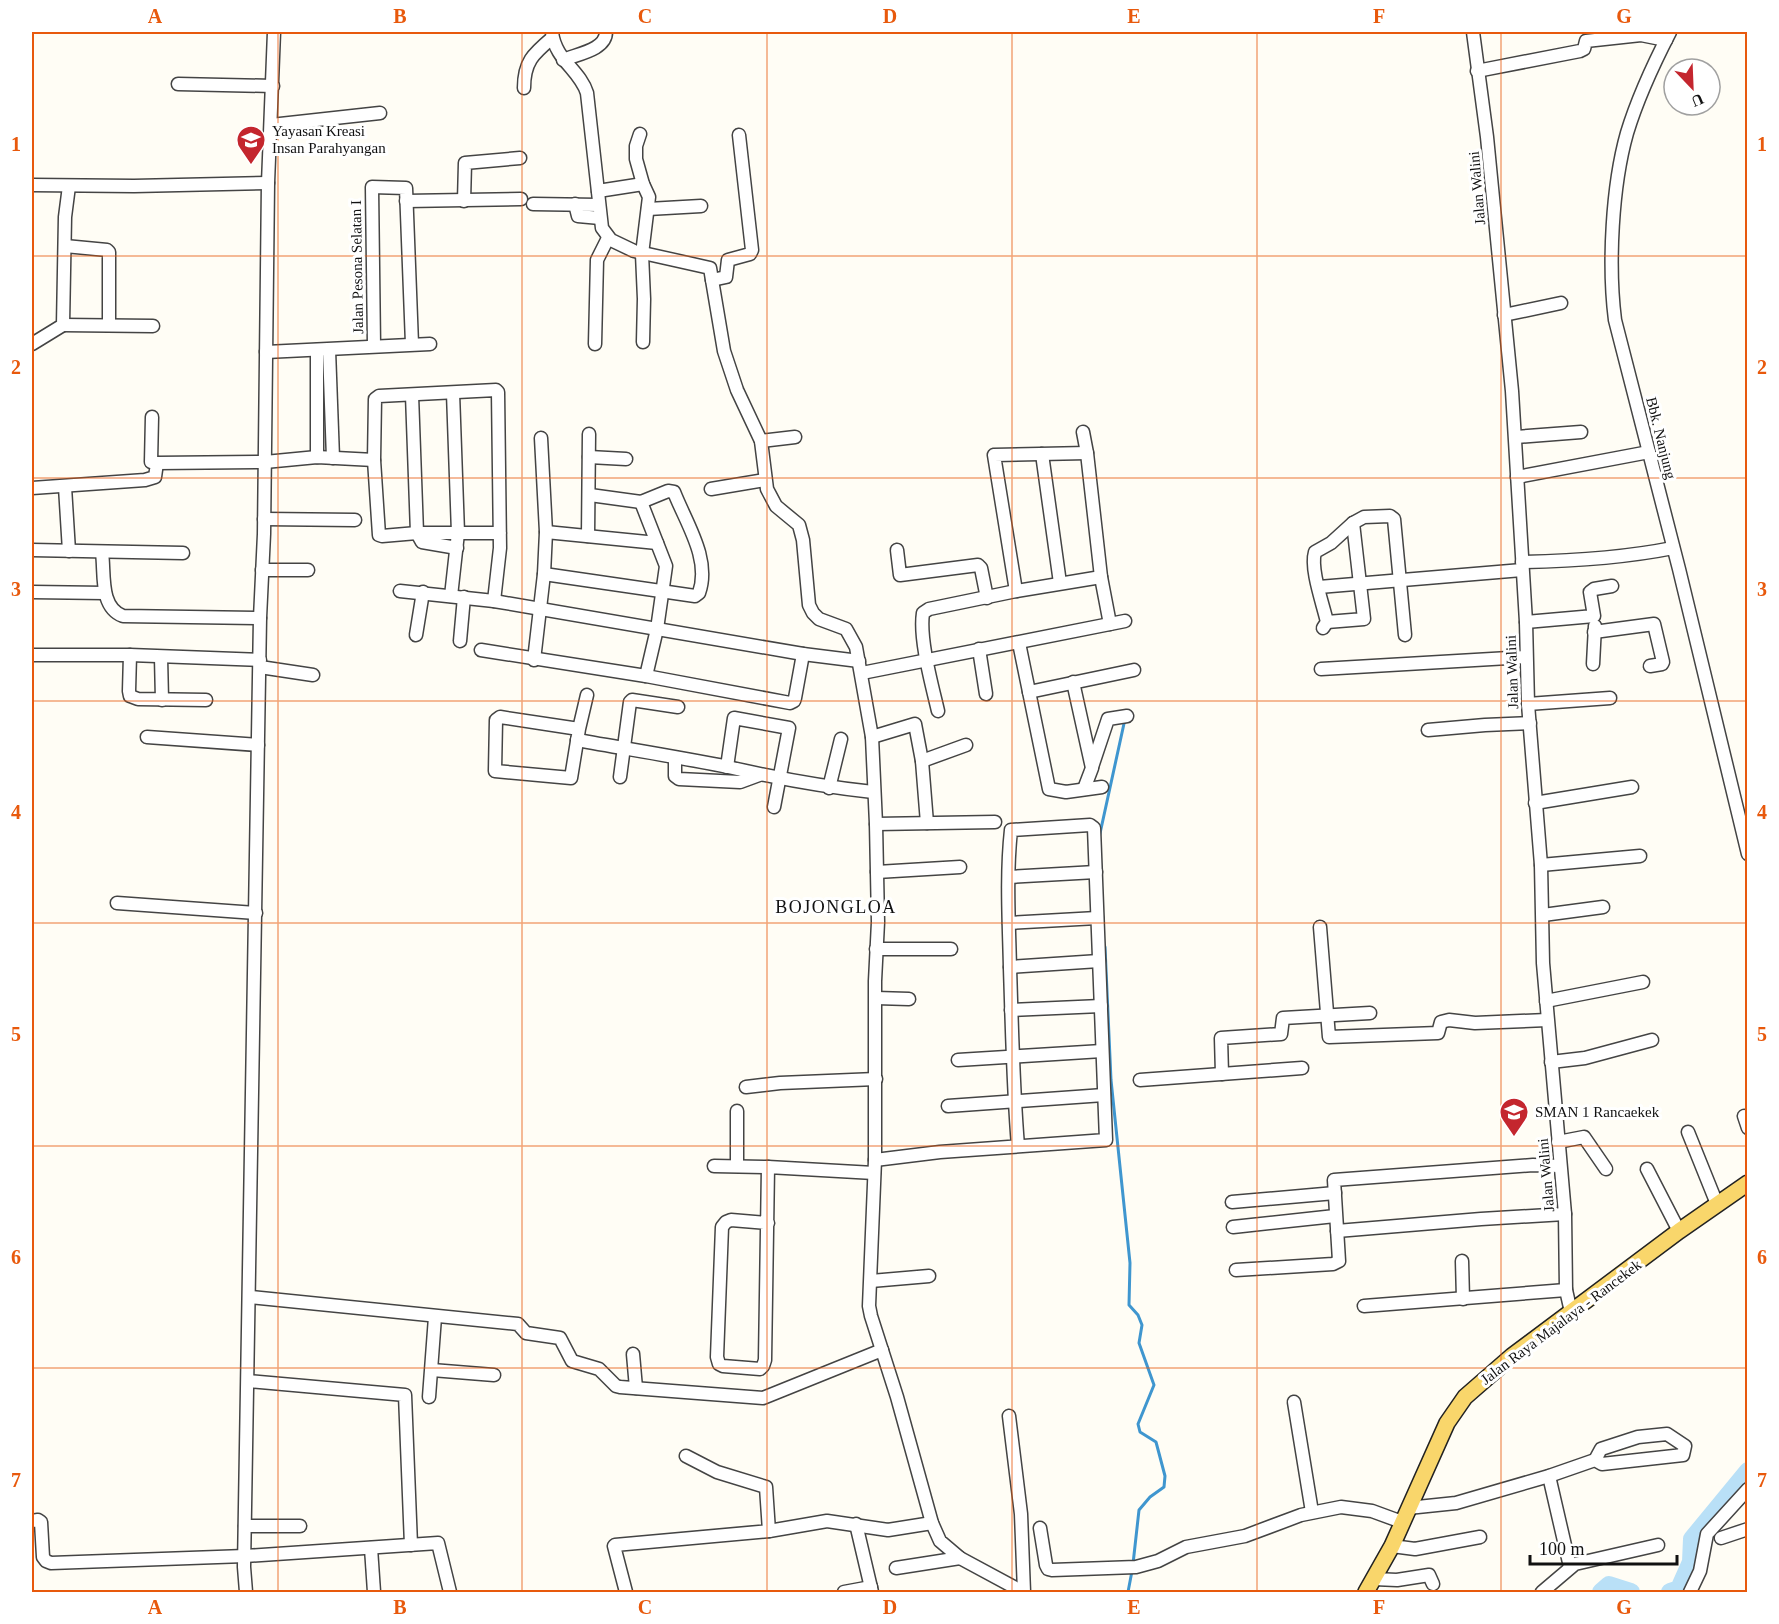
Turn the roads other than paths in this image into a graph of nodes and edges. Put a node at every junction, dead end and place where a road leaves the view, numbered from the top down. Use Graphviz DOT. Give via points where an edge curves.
graph roads {
  1 [pos="274,32"];
  2 [pos="606,32"];
  3 [pos="1473,32"];
  4 [pos="1642,33"];
  5 [pos="552,35"];
  6 [pos="1668,36"];
  7 [pos="563,60"];
  8 [pos="1477,71"];
  9 [pos="178,84"];
  10 [pos="273,86"];
  11 [pos="524,88"];
  12 [pos="380,113"];
  13 [pos="271,125"];
  14 [pos="640,134"];
  15 [pos="739,135"];
  16 [pos="520,158"];
  17 [pos="268,183"];
  18 [pos="643,184"];
  19 [pos="32,185"];
  20 [pos="69,186"];
  21 [pos="598,191"];
  22 [pos="521,199"];
  23 [pos="406,201"];
  24 [pos="464,201"];
  25 [pos="533,204"];
  26 [pos="701,206"];
  27 [pos="648,209"];
  28 [pos="599,211"];
  29 [pos="608,238"];
  30 [pos="65,246"];
  31 [pos="642,254"];
  32 [pos="712,280"];
  33 [pos="1561,303"];
  34 [pos="1504,315"];
  35 [pos="63,325"];
  36 [pos="109,326"];
  37 [pos="153,326"];
  38 [pos="643,342"];
  39 [pos="32,344"];
  40 [pos="412,344"];
  41 [pos="429,344"];
  42 [pos="595,344"];
  43 [pos="374,346"];
  44 [pos="323,350"];
  45 [pos="266,352"];
  46 [pos="453,393"];
  47 [pos="412,395"];
  48 [pos="152,417"];
  49 [pos="1083,432"];
  50 [pos="1581,432"];
  51 [pos="589,434"];
  52 [pos="795,437"];
  53 [pos="1516,437"];
  54 [pos="541,438"];
  55 [pos="761,441"];
  56 [pos="1649,452"];
  57 [pos="1088,453"];
  58 [pos="1042,454"];
  59 [pos="317,457"];
  60 [pos="589,457"];
  61 [pos="333,458"];
  62 [pos="626,459"];
  63 [pos="374,460"];
  64 [pos="265,462"];
  65 [pos="157,463"];
  66 [pos="1517,477"];
  67 [pos="765,480"];
  68 [pos="66,487"];
  69 [pos="32,488"];
  70 [pos="711,489"];
  71 [pos="590,495"];
  72 [pos="641,502"];
  73 [pos="264,519"];
  74 [pos="355,520"];
  75 [pos="1353,523"];
  76 [pos="546,532"];
  77 [pos="417,533"];
  78 [pos="458,533"];
  79 [pos="500,533"];
  80 [pos="588,536"];
  81 [pos="657,543"];
  82 [pos="457,548"];
  83 [pos="1673,548"];
  84 [pos="32,550"];
  85 [pos="897,550"];
  86 [pos="69,551"];
  87 [pos="102,553"];
  88 [pos="183,553"];
  89 [pos="1522,566"];
  90 [pos="262,570"];
  91 [pos="308,570"];
  92 [pos="544,574"];
  93 [pos="1101,577"];
  94 [pos="1399,580"];
  95 [pos="1360,582"];
  96 [pos="1060,584"];
  97 [pos="1612,586"];
  98 [pos="1318,587"];
  99 [pos="662,590"];
  100 [pos="400,591"];
  101 [pos="1016,591"];
  102 [pos="32,592"];
  103 [pos="423,592"];
  104 [pos="105,593"];
  105 [pos="457,596"];
  106 [pos="987,598"];
  107 [pos="494,601"];
  108 [pos="540,609"];
  109 [pos="1594,616"];
  110 [pos="260,618"];
  111 [pos="1125,621"];
  112 [pos="1526,622"];
  113 [pos="1110,624"];
  114 [pos="657,629"];
  115 [pos="1594,632"];
  116 [pos="416,634"];
  117 [pos="1405,635"];
  118 [pos="460,641"];
  119 [pos="1019,644"];
  120 [pos="979,649"];
  121 [pos="480,650"];
  122 [pos="803,654"];
  123 [pos="32,655"];
  124 [pos="130,655"];
  125 [pos="161,657"];
  126 [pos="1526,657"];
  127 [pos="534,660"];
  128 [pos="927,660"];
  129 [pos="260,664"];
  130 [pos="1593,664"];
  131 [pos="1650,666"];
  132 [pos="860,667"];
  133 [pos="1321,669"];
  134 [pos="1134,670"];
  135 [pos="313,675"];
  136 [pos="646,676"];
  137 [pos="1073,682"];
  138 [pos="1029,692"];
  139 [pos="986,694"];
  140 [pos="587,695"];
  141 [pos="1610,698"];
  142 [pos="162,700"];
  143 [pos="206,700"];
  144 [pos="1528,704"];
  145 [pos="678,707"];
  146 [pos="938,711"];
  147 [pos="1127,716"];
  148 [pos="1108,719"];
  149 [pos="1530,723"];
  150 [pos="1082,725"];
  151 [pos="1428,730"];
  152 [pos="578,734"];
  153 [pos="147,737"];
  154 [pos="872,737"];
  155 [pos="841,739"];
  156 [pos="258,745"];
  157 [pos="966,745"];
  158 [pos="623,748"];
  159 [pos="675,758"];
  160 [pos="922,761"];
  161 [pos="727,767"];
  162 [pos="1092,768"];
  163 [pos="759,775"];
  164 [pos="620,777"];
  165 [pos="778,779"];
  166 [pos="1102,787"];
  167 [pos="1632,787"];
  168 [pos="829,788"];
  169 [pos="1084,789"];
  170 [pos="873,792"];
  171 [pos="1535,802"];
  172 [pos="774,807"];
  173 [pos="995,822"];
  174 [pos="927,823"];
  175 [pos="876,824"];
  176 [pos="1748,854"];
  177 [pos="1640,856"];
  178 [pos="1541,865"];
  179 [pos="960,867"];
  180 [pos="877,872"];
  181 [pos="1096,872"];
  182 [pos="1009,877"];
  183 [pos="117,903"];
  184 [pos="1603,907"];
  185 [pos="255,913"];
  186 [pos="1543,915"];
  187 [pos="1097,918"];
  188 [pos="1009,922"];
  189 [pos="1320,927"];
  190 [pos="876,949"];
  191 [pos="951,949"];
  192 [pos="1099,961"];
  193 [pos="1010,967"];
  194 [pos="1643,982"];
  195 [pos="876,998"];
  196 [pos="909,999"];
  197 [pos="1546,1001"];
  198 [pos="1101,1006"];
  199 [pos="1011,1010"];
  200 [pos="1370,1013"];
  201 [pos="1326,1014"];
  202 [pos="1547,1020"];
  203 [pos="1652,1040"];
  204 [pos="1102,1051"];
  205 [pos="1012,1057"];
  206 [pos="958,1060"];
  207 [pos="1551,1062"];
  208 [pos="1302,1068"];
  209 [pos="1222,1074"];
  210 [pos="876,1079"];
  211 [pos="1140,1080"];
  212 [pos="746,1087"];
  213 [pos="1104,1095"];
  214 [pos="1014,1100"];
  215 [pos="948,1106"];
  216 [pos="737,1111"];
  217 [pos="1688,1132"];
  218 [pos="1558,1142"];
  219 [pos="1018,1146"];
  220 [pos="875,1160"];
  221 [pos="737,1165"];
  222 [pos="714,1166"];
  223 [pos="1559,1166"];
  224 [pos="768,1167"];
  225 [pos="1606,1169"];
  226 [pos="1647,1169"];
  227 [pos="874,1173"];
  228 [pos="1748,1183"];
  229 [pos="1335,1193"];
  230 [pos="1232,1202"];
  231 [pos="1717,1203"];
  232 [pos="1565,1214"];
  233 [pos="1335,1216"];
  234 [pos="768,1223"];
  235 [pos="1233,1227"];
  236 [pos="1337,1231"];
  237 [pos="1679,1231"];
  238 [pos="1462,1261"];
  239 [pos="1236,1270"];
  240 [pos="929,1276"];
  241 [pos="871,1281"];
  242 [pos="1566,1290"];
  243 [pos="249,1297"];
  244 [pos="1463,1299"];
  245 [pos="1364,1306"];
  246 [pos="1571,1312"];
  247 [pos="435,1317"];
  248 [pos="882,1350"];
  249 [pos="633,1354"];
  250 [pos="432,1370"];
  251 [pos="494,1375"];
  252 [pos="248,1381"];
  253 [pos="636,1388"];
  254 [pos="429,1396"];
  255 [pos="1294,1402"];
  256 [pos="1009,1416"];
  257 [pos="686,1456"];
  258 [pos="1595,1460"];
  259 [pos="1549,1476"];
  260 [pos="1748,1489"];
  261 [pos="1312,1512"];
  262 [pos="1405,1515"];
  263 [pos="1724,1516"];
  264 [pos="32,1521"];
  265 [pos="932,1523"];
  266 [pos="856,1524"];
  267 [pos="245,1526"];
  268 [pos="300,1526"];
  269 [pos="1040,1528"];
  270 [pos="1748,1529"];
  271 [pos="769,1532"];
  272 [pos="1480,1537"];
  273 [pos="411,1545"];
  274 [pos="1392,1545"];
  275 [pos="1658,1545"];
  276 [pos="371,1548"];
  277 [pos="245,1556"];
  278 [pos="960,1558"];
  279 [pos="1570,1567"];
  280 [pos="896,1568"];
  281 [pos="1374,1579"];
  282 [pos="1433,1584"];
  283 [pos="872,1590"];
  284 [pos="246,1593"];
  285 [pos="374,1593"];
  286 [pos="450,1593"];
  287 [pos="626,1593"];
  288 [pos="844,1593"];
  289 [pos="1024,1593"];
  290 [pos="1366,1593"];
  291 [pos="1542,1593"];
  292 [pos="1690,1593"];
  1 -- 10 [label="street"];
  2 -- 7 [label="street" via="600,45"];
  3 -- 8 [label="street, Jalan Walini"];
  4 -- 6 [label="street"];
  4 -- 8 [label="street" via="1586,41 1580,51"];
  5 -- 7 [label="street"];
  5 -- 11 [label="street" via="528,61"];
  6 -- 56 [label="street, Bbk. Nanjung" via="1628,131 1619,167 1612,274 1615,320"];
  7 -- 21 [label="street" via="587,93"];
  8 -- 34 [label="street, Jalan Walini"];
  9 -- 10 [label="street"];
  10 -- 13 [label="street"];
  12 -- 13 [label="street"];
  13 -- 17 [label="street"];
  14 -- 18 [label="street" via="636,159"];
  15 -- 32 [label="street" via="752,250 728,260 726,277"];
  16 -- 24 [label="street" via="465,163"];
  17 -- 20 [label="street"];
  17 -- 45 [label="street"];
  18 -- 21 [label="street"];
  18 -- 27 [label="street" via="649,197"];
  19 -- 20 [label="street"];
  20 -- 30 [label="street"];
  21 -- 28 [label="street"];
  22 -- 24 [label="street"];
  23 -- 24 [label="street"];
  23 -- 40 [label="street"];
  23 -- 43 [label="street, Jalan Pesona Selatan I" via="404,186 372,187"];
  25 -- 28 [label="street" via="575,204 578,216"];
  26 -- 27 [label="street"];
  27 -- 31 [label="street"];
  28 -- 29 [label="street" via="600,224"];
  29 -- 31 [label="street"];
  29 -- 42 [label="street" via="597,260"];
  30 -- 35 [label="street"];
  30 -- 36 [label="street" via="109,252"];
  31 -- 32 [label="street" via="706,266 711,270"];
  31 -- 38 [label="street"];
  32 -- 55 [label="street" via="724,351"];
  33 -- 34 [label="street"];
  34 -- 53 [label="street, Jalan Walini"];
  35 -- 36 [label="street"];
  35 -- 39 [label="street"];
  36 -- 37 [label="street"];
  40 -- 41 [label="street"];
  40 -- 43 [label="street"];
  43 -- 44 [label="street"];
  44 -- 45 [label="street"];
  44 -- 59 [label="street"];
  44 -- 61 [label="street"];
  45 -- 64 [label="street"];
  46 -- 47 [label="street"];
  46 -- 78 [label="street"];
  46 -- 79 [label="street" via="498,392"];
  47 -- 63 [label="street" via="375,399"];
  47 -- 77 [label="street"];
  48 -- 65 [label="street" via="151,462"];
  49 -- 57 [label="street"];
  50 -- 53 [label="street"];
  51 -- 60 [label="street"];
  52 -- 55 [label="street"];
  53 -- 66 [label="street, Jalan Walini"];
  54 -- 76 [label="street"];
  55 -- 67 [label="street"];
  56 -- 66 [label="street"];
  56 -- 83 [label="street, Bbk. Nanjung"];
  57 -- 58 [label="street"];
  57 -- 93 [label="street"];
  58 -- 96 [label="street"];
  58 -- 101 [label="street" via="994,457"];
  59 -- 61 [label="street"];
  59 -- 64 [label="street"];
  60 -- 62 [label="street"];
  60 -- 71 [label="street"];
  61 -- 63 [label="street"];
  63 -- 77 [label="street" via="379,535"];
  64 -- 65 [label="street"];
  64 -- 73 [label="street"];
  65 -- 68 [label="street" via="156,475 151,479"];
  66 -- 89 [label="street, Jalan Walini"];
  67 -- 70 [label="street"];
  67 -- 132 [label="street" via="776,506 799,525 813,613 846,629 856,647"];
  68 -- 69 [label="street"];
  68 -- 86 [label="street"];
  71 -- 72 [label="street"];
  71 -- 80 [label="street"];
  72 -- 81 [label="street"];
  72 -- 99 [label="street" via="674,492 701,559 701,590 697,595"];
  73 -- 74 [label="street"];
  73 -- 90 [label="street"];
  75 -- 94 [label="street" via="1364,517 1393,516"];
  75 -- 95 [label="street"];
  75 -- 98 [label="street" via="1315,552"];
  76 -- 80 [label="street"];
  76 -- 92 [label="street"];
  77 -- 78 [label="street"];
  77 -- 82 [label="street" via="422,542"];
  78 -- 79 [label="street"];
  78 -- 82 [label="street"];
  79 -- 107 [label="street"];
  80 -- 81 [label="street"];
  81 -- 99 [label="street" via="666,566"];
  82 -- 105 [label="street"];
  83 -- 89 [label="street"];
  83 -- 176 [label="street, Bbk. Nanjung"];
  84 -- 86 [label="street"];
  85 -- 106 [label="street" via="900,575 978,565"];
  86 -- 87 [label="street"];
  87 -- 88 [label="street"];
  87 -- 104 [label="street"];
  89 -- 94 [label="street"];
  89 -- 112 [label="street, Jalan Walini"];
  90 -- 91 [label="street"];
  90 -- 110 [label="street"];
  92 -- 99 [label="street"];
  92 -- 108 [label="street"];
  93 -- 96 [label="street"];
  93 -- 113 [label="street"];
  94 -- 95 [label="street"];
  94 -- 117 [label="street"];
  95 -- 98 [label="street"];
  95 -- 98 [label="street" via="1364,619 1325,625"];
  96 -- 101 [label="street"];
  97 -- 109 [label="street" via="1590,592"];
  99 -- 114 [label="street"];
  100 -- 103 [label="street"];
  101 -- 106 [label="street"];
  102 -- 104 [label="street"];
  103 -- 105 [label="street"];
  103 -- 116 [label="street"];
  104 -- 110 [label="street" via="113,610 123,616"];
  105 -- 107 [label="street"];
  105 -- 118 [label="street"];
  106 -- 128 [label="street" via="923,613"];
  107 -- 108 [label="street"];
  108 -- 114 [label="street"];
  108 -- 127 [label="street"];
  109 -- 112 [label="street"];
  109 -- 115 [label="street"];
  110 -- 129 [label="street"];
  111 -- 113 [label="street"];
  112 -- 126 [label="street, Jalan Walini"];
  113 -- 119 [label="street"];
  114 -- 122 [label="street"];
  114 -- 136 [label="street"];
  115 -- 130 [label="street"];
  115 -- 131 [label="street" via="1654,624 1663,662"];
  119 -- 120 [label="street"];
  119 -- 138 [label="street"];
  120 -- 128 [label="street"];
  120 -- 139 [label="street"];
  121 -- 127 [label="street"];
  122 -- 132 [label="street"];
  122 -- 136 [label="street" via="795,698 790,703"];
  123 -- 124 [label="street"];
  124 -- 125 [label="street"];
  124 -- 142 [label="street" via="130,696"];
  125 -- 129 [label="street"];
  125 -- 142 [label="street"];
  126 -- 133 [label="street"];
  126 -- 144 [label="street, Jalan Walini"];
  127 -- 136 [label="street"];
  128 -- 132 [label="street"];
  128 -- 146 [label="street"];
  129 -- 135 [label="street"];
  129 -- 156 [label="street"];
  132 -- 154 [label="street"];
  134 -- 137 [label="street"];
  137 -- 138 [label="street"];
  137 -- 150 [label="street"];
  138 -- 169 [label="street" via="1049,789"];
  140 -- 152 [label="street"];
  141 -- 144 [label="street"];
  142 -- 143 [label="street"];
  144 -- 149 [label="street, Jalan Walini"];
  145 -- 158 [label="street" via="631,701"];
  147 -- 148 [label="street"];
  148 -- 150 [label="street"];
  148 -- 162 [label="street"];
  149 -- 151 [label="street"];
  149 -- 171 [label="street, Jalan Walini"];
  150 -- 162 [label="street"];
  152 -- 152 [label="street" via="569,779 495,771 496,720 500,717"];
  152 -- 158 [label="street"];
  153 -- 156 [label="street"];
  154 -- 160 [label="street" via="915,724"];
  154 -- 170 [label="street"];
  155 -- 168 [label="street"];
  156 -- 185 [label="street"];
  157 -- 160 [label="street"];
  158 -- 159 [label="street"];
  158 -- 164 [label="street"];
  159 -- 161 [label="street"];
  159 -- 163 [label="street" via="675,776 679,779 740,782"];
  160 -- 174 [label="street"];
  161 -- 163 [label="street"];
  161 -- 165 [label="street" via="734,718 788,727"];
  162 -- 169 [label="street"];
  163 -- 165 [label="street"];
  165 -- 168 [label="street"];
  165 -- 172 [label="street"];
  166 -- 169 [label="street"];
  167 -- 171 [label="street"];
  168 -- 170 [label="street"];
  170 -- 175 [label="street"];
  171 -- 178 [label="street, Jalan Walini"];
  173 -- 174 [label="street"];
  174 -- 175 [label="street"];
  175 -- 180 [label="street"];
  177 -- 178 [label="street"];
  178 -- 186 [label="street, Jalan Walini"];
  179 -- 180 [label="street"];
  180 -- 190 [label="street"];
  181 -- 182 [label="street"];
  181 -- 182 [label="street" via="1093,825 1014,829 1010,834"];
  181 -- 187 [label="street"];
  182 -- 188 [label="street"];
  183 -- 185 [label="street"];
  184 -- 186 [label="street"];
  185 -- 243 [label="street"];
  186 -- 197 [label="street, Jalan Walini"];
  187 -- 188 [label="street"];
  187 -- 192 [label="street"];
  188 -- 193 [label="street"];
  189 -- 201 [label="street"];
  190 -- 191 [label="street"];
  190 -- 195 [label="street"];
  192 -- 193 [label="street"];
  192 -- 198 [label="street"];
  193 -- 199 [label="street"];
  194 -- 197 [label="street"];
  195 -- 196 [label="street"];
  195 -- 210 [label="street"];
  197 -- 202 [label="street, Jalan Walini"];
  198 -- 199 [label="street"];
  198 -- 204 [label="street"];
  199 -- 205 [label="street"];
  200 -- 201 [label="street"];
  201 -- 202 [label="street" via="1329,1037 1438,1033 1441,1022 1449,1020"];
  201 -- 209 [label="street" via="1283,1018 1281,1034 1221,1038"];
  202 -- 207 [label="street, Jalan Walini"];
  203 -- 207 [label="street" via="1586,1058"];
  204 -- 205 [label="street"];
  204 -- 213 [label="street"];
  205 -- 206 [label="street"];
  205 -- 214 [label="street"];
  207 -- 218 [label="street, Jalan Walini"];
  208 -- 209 [label="street"];
  209 -- 211 [label="street"];
  210 -- 212 [label="street"];
  210 -- 220 [label="street"];
  213 -- 214 [label="street"];
  213 -- 219 [label="street" via="1108,1138 1104,1142"];
  214 -- 215 [label="street"];
  214 -- 219 [label="street"];
  216 -- 221 [label="street"];
  217 -- 231 [label="street"];
  218 -- 223 [label="street, Jalan Walini"];
  218 -- 225 [label="street" via="1584,1137"];
  219 -- 220 [label="street"];
  220 -- 227 [label="street"];
  221 -- 222 [label="street"];
  221 -- 224 [label="street"];
  223 -- 229 [label="street" via="1335,1180"];
  223 -- 232 [label="street, Jalan Walini"];
  224 -- 227 [label="street"];
  224 -- 234 [label="street"];
  226 -- 237 [label="street"];
  227 -- 241 [label="street"];
  228 -- 231 [label="main road, Jalan Raya Majalaya - Rancekek"];
  229 -- 230 [label="street"];
  229 -- 233 [label="street"];
  231 -- 237 [label="main road, Jalan Raya Majalaya - Rancekek"];
  232 -- 236 [label="street"];
  232 -- 242 [label="street, Jalan Walini"];
  233 -- 235 [label="street"];
  233 -- 236 [label="street"];
  234 -- 234 [label="street" via="763,1366 723,1366 717,1357 722,1227 731,1220"];
  236 -- 239 [label="street" via="1336,1263"];
  237 -- 246 [label="main road, Jalan Raya Majalaya - Rancekek"];
  238 -- 244 [label="street"];
  240 -- 241 [label="street"];
  241 -- 248 [label="street" via="869,1306"];
  242 -- 244 [label="street"];
  242 -- 246 [label="street, Jalan Walini"];
  243 -- 247 [label="street"];
  243 -- 252 [label="street"];
  244 -- 245 [label="street"];
  246 -- 262 [label="main road, Jalan Raya Majalaya - Rancekek" via="1465,1397 1447,1423"];
  247 -- 250 [label="street"];
  247 -- 253 [label="street" via="518,1324 526,1333 560,1338 572,1361 599,1369 618,1387"];
  248 -- 253 [label="street" via="763,1398"];
  248 -- 265 [label="street"];
  249 -- 253 [label="street"];
  250 -- 251 [label="street"];
  250 -- 254 [label="street"];
  252 -- 267 [label="street"];
  252 -- 273 [label="street" via="405,1395"];
  255 -- 261 [label="street"];
  256 -- 289 [label="street" via="1021,1514"];
  257 -- 271 [label="street" via="717,1472 766,1487"];
  258 -- 258 [label="street" via="1602,1464 1683,1455 1685,1446 1667,1434 1647,1436 1601,1449"];
  258 -- 259 [label="street"];
  259 -- 262 [label="street"];
  259 -- 279 [label="street"];
  260 -- 263 [label="street"];
  261 -- 262 [label="street" via="1341,1507"];
  261 -- 269 [label="street" via="1245,1536 1186,1547 1158,1561 1133,1567 1048,1569"];
  262 -- 274 [label="main road, Jalan Raya Majalaya - Rancekek"];
  263 -- 270 [label="street" via="1727,1536"];
  263 -- 292 [label="street" via="1707,1534 1700,1571"];
  264 -- 277 [label="street" via="41,1522 43,1557 51,1563"];
  265 -- 266 [label="street" via="888,1530"];
  265 -- 278 [label="street" via="940,1540"];
  266 -- 271 [label="street" via="827,1521"];
  266 -- 283 [label="street"];
  267 -- 268 [label="street"];
  267 -- 277 [label="street"];
  271 -- 287 [label="street" via="615,1545"];
  272 -- 274 [label="street" via="1415,1549"];
  273 -- 276 [label="street"];
  273 -- 286 [label="street" via="438,1543"];
  274 -- 281 [label="main road, Jalan Raya Majalaya - Rancekek"];
  275 -- 279 [label="street"];
  276 -- 277 [label="street"];
  276 -- 285 [label="street"];
  277 -- 284 [label="street"];
  278 -- 280 [label="street"];
  278 -- 289 [label="street"];
  279 -- 291 [label="street"];
  281 -- 282 [label="street" via="1428,1575"];
  281 -- 290 [label="main road, Jalan Raya Majalaya - Rancekek"];
  283 -- 288 [label="street"];
}
